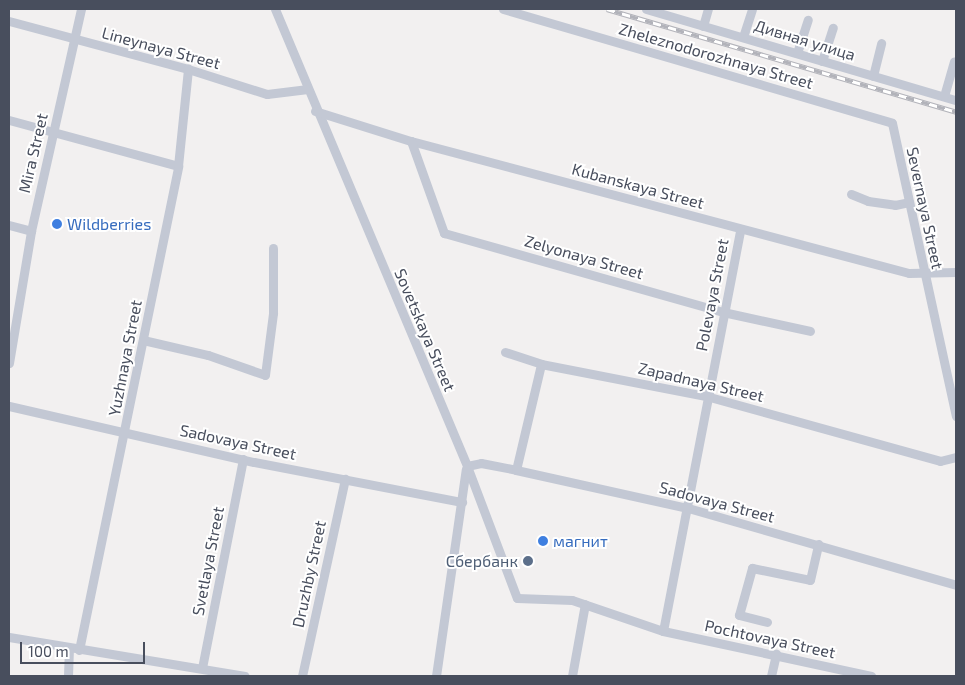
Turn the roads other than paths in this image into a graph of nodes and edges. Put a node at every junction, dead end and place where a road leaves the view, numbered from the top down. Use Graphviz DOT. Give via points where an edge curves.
graph roads {
  1 [pos="81,9"];
  2 [pos="275,9"];
  3 [pos="503,9"];
  4 [pos="708,9"];
  5 [pos="752,9"];
  6 [pos="651,10"];
  7 [pos="808,20"];
  8 [pos="9,21"];
  9 [pos="703,26"];
  10 [pos="833,28"];
  11 [pos="743,37"];
  12 [pos="74,40"];
  13 [pos="881,43"];
  14 [pos="797,53"];
  15 [pos="822,61"];
  16 [pos="954,61"];
  17 [pos="188,69"];
  18 [pos="873,76"];
  19 [pos="306,89"];
  20 [pos="944,96"];
  21 [pos="956,100"];
  22 [pos="315,111"];
  23 [pos="9,120"];
  24 [pos="892,123"];
  25 [pos="53,132"];
  26 [pos="411,141"];
  27 [pos="178,166"];
  28 [pos="851,194"];
  29 [pos="908,202"];
  30 [pos="9,225"];
  31 [pos="740,230"];
  32 [pos="31,231"];
  33 [pos="273,248"];
  34 [pos="956,272"];
  35 [pos="924,274"];
  36 [pos="723,312"];
  37 [pos="810,331"];
  38 [pos="143,340"];
  39 [pos="506,352"];
  40 [pos="9,363"];
  41 [pos="541,364"];
  42 [pos="706,396"];
  43 [pos="9,406"];
  44 [pos="956,416"];
  45 [pos="126,432"];
  46 [pos="956,457"];
  47 [pos="243,459"];
  48 [pos="467,466"];
  49 [pos="516,470"];
  50 [pos="345,479"];
  51 [pos="462,502"];
  52 [pos="688,508"];
  53 [pos="818,544"];
  54 [pos="956,585"];
  55 [pos="517,598"];
  56 [pos="585,604"];
  57 [pos="767,622"];
  58 [pos="663,631"];
  59 [pos="9,637"];
  60 [pos="74,649"];
  61 [pos="776,654"];
  62 [pos="198,667"];
  63 [pos="68,676"];
  64 [pos="192,676"];
  65 [pos="245,676"];
  66 [pos="302,676"];
  67 [pos="436,676"];
  68 [pos="572,676"];
  69 [pos="771,676"];
  70 [pos="871,676"];
  1 -- 12 [label="street, Mira Street"];
  2 -- 19 [label="street, Sovetskaya Street"];
  3 -- 24 [label="street, Zheleznodorozhnaya Street"];
  4 -- 9 [label="street"];
  5 -- 11 [label="street"];
  6 -- 9 [label="street, Дивная улица"];
  7 -- 14 [label="street"];
  8 -- 12 [label="street, Lineynaya Street"];
  9 -- 11 [label="street, Дивная улица"];
  10 -- 15 [label="street"];
  11 -- 14 [label="street, Дивная улица"];
  12 -- 17 [label="street, Lineynaya Street"];
  12 -- 25 [label="street, Mira Street"];
  13 -- 18 [label="street"];
  14 -- 15 [label="street, Дивная улица"];
  15 -- 18 [label="street, Дивная улица"];
  16 -- 20 [label="street"];
  17 -- 19 [label="street, Lineynaya Street" via="267,94"];
  17 -- 27 [label="street, Yuzhnaya Street"];
  18 -- 20 [label="street, Дивная улица"];
  19 -- 22 [label="street, Sovetskaya Street"];
  20 -- 21 [label="street, Дивная улица"];
  22 -- 26 [label="street, Kubanskaya Street"];
  22 -- 48 [label="street, Sovetskaya Street"];
  23 -- 25 [label="street"];
  24 -- 29 [label="street, Severnaya Street"];
  25 -- 27 [label="street"];
  25 -- 32 [label="street, Mira Street"];
  26 -- 31 [label="street, Kubanskaya Street"];
  26 -- 36 [label="street, Zelyonaya Street" via="444,233"];
  27 -- 38 [label="street, Yuzhnaya Street"];
  28 -- 29 [label="street" via="868,201 895,205"];
  29 -- 35 [label="street, Severnaya Street"];
  30 -- 32 [label="street"];
  31 -- 35 [label="street, Kubanskaya Street" via="909,273"];
  31 -- 36 [label="street, Polevaya Street"];
  32 -- 40 [label="street, Mira Street"];
  33 -- 38 [label="street" via="273,313 265,375 208,354"];
  34 -- 35 [label="street, Kubanskaya Street"];
  35 -- 44 [label="street, Severnaya Street"];
  36 -- 37 [label="street, Zelyonaya Street"];
  36 -- 42 [label="street, Polevaya Street"];
  38 -- 45 [label="street, Yuzhnaya Street"];
  39 -- 41 [label="street, Zapadnaya Street"];
  41 -- 42 [label="street, Zapadnaya Street"];
  41 -- 49 [label="street"];
  42 -- 46 [label="street, Zapadnaya Street" via="940,461"];
  42 -- 52 [label="street, Polevaya Street"];
  43 -- 45 [label="street, Sadovaya Street"];
  45 -- 47 [label="street, Sadovaya Street"];
  45 -- 60 [label="street, Yuzhnaya Street"];
  47 -- 50 [label="street, Sadovaya Street"];
  47 -- 62 [label="street, Svetlaya Street"];
  48 -- 49 [label="street, Sadovaya Street" via="481,463"];
  48 -- 51 [label="street"];
  48 -- 55 [label="street, Sovetskaya Street"];
  49 -- 52 [label="street, Sadovaya Street"];
  50 -- 51 [label="street, Sadovaya Street"];
  50 -- 66 [label="street, Druzhby Street"];
  51 -- 67 [label="street"];
  52 -- 53 [label="street, Sadovaya Street"];
  52 -- 58 [label="street, Polevaya Street"];
  53 -- 54 [label="street, Sadovaya Street"];
  53 -- 57 [label="street" via="810,580 752,568 739,615"];
  55 -- 56 [label="street, Pochtovaya Street" via="572,600"];
  56 -- 58 [label="street, Pochtovaya Street"];
  56 -- 68 [label="street"];
  58 -- 61 [label="street, Pochtovaya Street"];
  59 -- 60 [label="street"];
  60 -- 62 [label="street"];
  60 -- 63 [label="street, Yuzhnaya Street"];
  61 -- 69 [label="street"];
  61 -- 70 [label="street, Pochtovaya Street"];
  62 -- 64 [label="street, Svetlaya Street"];
  62 -- 65 [label="street"];
}
